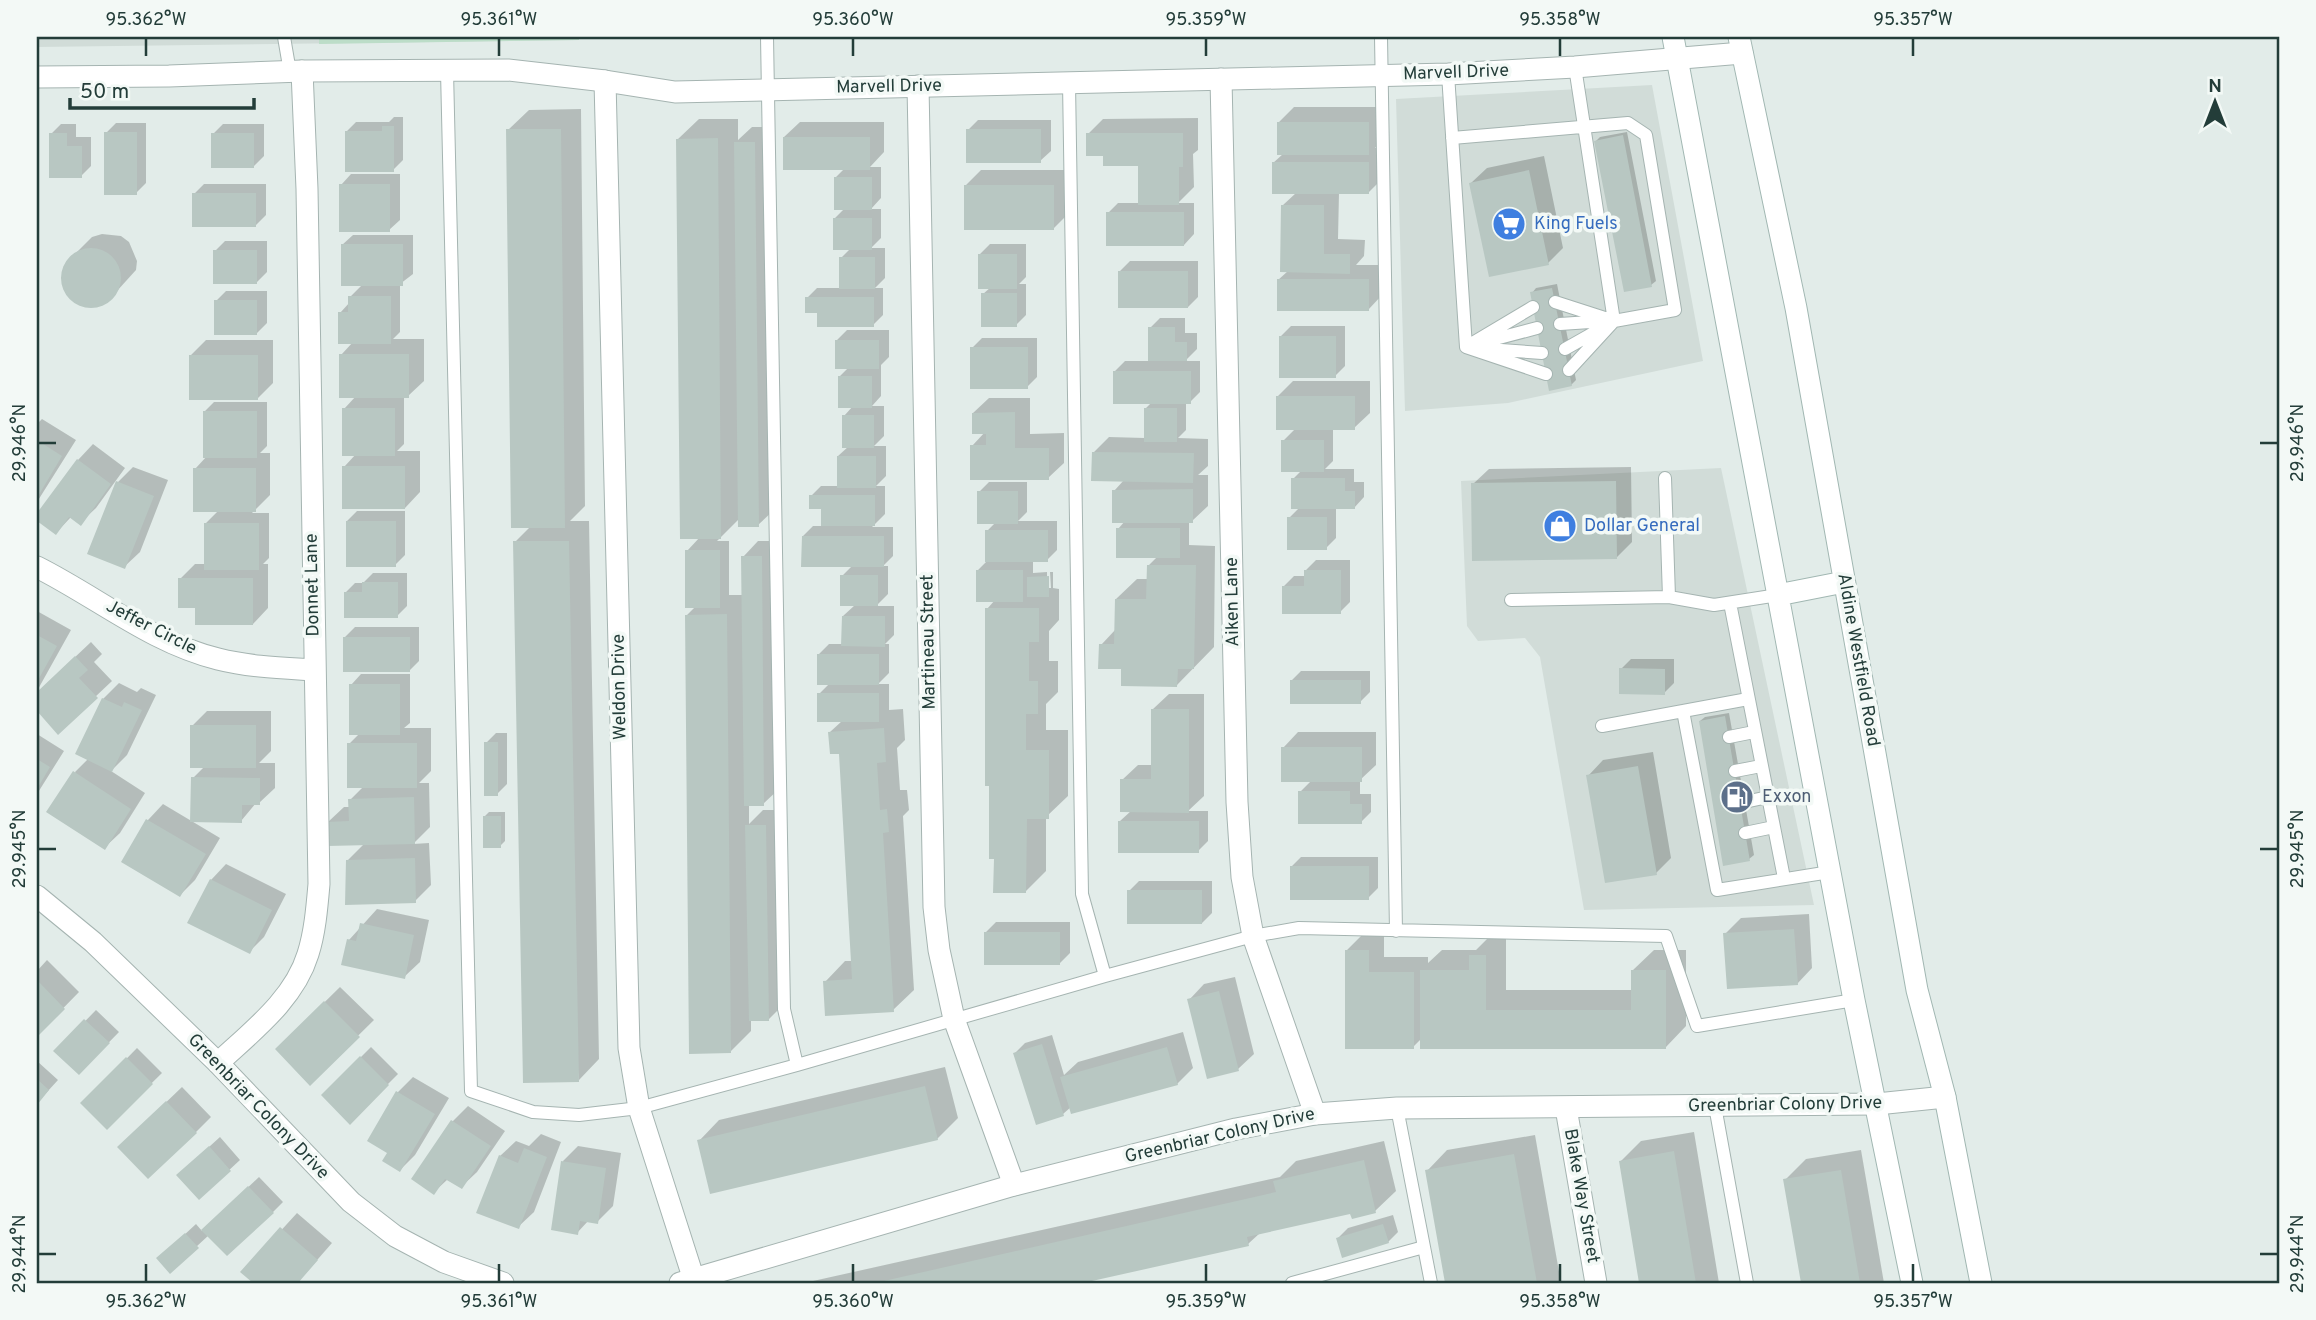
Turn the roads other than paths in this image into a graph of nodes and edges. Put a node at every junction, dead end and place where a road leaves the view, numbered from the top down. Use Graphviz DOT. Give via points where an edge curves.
graph roads {
  1 [pos="284,37"];
  2 [pos="767,37"];
  3 [pos="1381,37"];
  4 [pos="1673,37"];
  5 [pos="1740,45"];
  6 [pos="1677,58"];
  7 [pos="1575,67"];
  8 [pos="447,71"];
  9 [pos="296,72"];
  10 [pos="1448,74"];
  11 [pos="1382,75"];
  12 [pos="37,77"];
  13 [pos="1222,79"];
  14 [pos="605,81"];
  15 [pos="1069,83"];
  16 [pos="918,86"];
  17 [pos="769,90"];
  18 [pos="1584,127"];
  19 [pos="1452,138"];
  20 [pos="1555,302"];
  21 [pos="1533,307"];
  22 [pos="1615,321"];
  23 [pos="1560,324"];
  24 [pos="1537,328"];
  25 [pos="1466,347"];
  26 [pos="1565,349"];
  27 [pos="1542,353"];
  28 [pos="1569,370"];
  29 [pos="1546,374"];
  30 [pos="1665,478"];
  31 [pos="37,566"];
  32 [pos="1844,582"];
  33 [pos="1778,595"];
  34 [pos="1669,597"];
  35 [pos="1511,600"];
  36 [pos="1730,603"];
  37 [pos="314,670"];
  38 [pos="1748,699"];
  39 [pos="1684,711"];
  40 [pos="1602,726"];
  41 [pos="1754,732"];
  42 [pos="1729,737"];
  43 [pos="1761,766"];
  44 [pos="1735,771"];
  45 [pos="1768,797"];
  46 [pos="1740,803"];
  47 [pos="1774,827"];
  48 [pos="1745,833"];
  49 [pos="1830,872"];
  50 [pos="1784,878"];
  51 [pos="37,897"];
  52 [pos="1396,931"];
  53 [pos="1253,936"];
  54 [pos="1105,976"];
  55 [pos="1854,1000"];
  56 [pos="954,1019"];
  57 [pos="218,1063"];
  58 [pos="797,1065"];
  59 [pos="1945,1097"];
  60 [pos="1877,1104"];
  61 [pos="1715,1106"];
  62 [pos="639,1108"];
  63 [pos="1397,1108"];
  64 [pos="1566,1108"];
  65 [pos="1315,1114"];
  66 [pos="1014,1185"];
  67 [pos="1424,1247"];
  68 [pos="690,1282"];
  69 [pos="503,1283"];
  70 [pos="1292,1283"];
  71 [pos="1431,1283"];
  72 [pos="1596,1283"];
  73 [pos="1747,1283"];
  74 [pos="1912,1283"];
  75 [pos="1981,1283"];
  1 -- 9 [label="lane"];
  2 -- 17 [label="lane"];
  3 -- 11 [label="lane"];
  4 -- 6 [label="street"];
  5 -- 6 [label="street, Marvell Drive"];
  5 -- 32 [label="street, Aldine Westfield Road" via="1796,308"];
  6 -- 7 [label="street, Marvell Drive"];
  6 -- 33 [label="street"];
  7 -- 10 [label="street, Marvell Drive"];
  7 -- 18 [label="lane"];
  8 -- 9 [label="street, Marvell Drive"];
  8 -- 14 [label="street, Marvell Drive" via="508,70"];
  8 -- 62 [label="lane" via="471,1091 533,1112 579,1115"];
  9 -- 12 [label="street, Marvell Drive"];
  9 -- 37 [label="street, Donnet Lane" via="307,189"];
  10 -- 11 [label="street, Marvell Drive"];
  10 -- 19 [label="lane"];
  11 -- 13 [label="street, Marvell Drive"];
  11 -- 52 [label="lane"];
  13 -- 15 [label="street, Marvell Drive"];
  13 -- 53 [label="street, Aiken Lane" via="1237,802 1242,877"];
  14 -- 17 [label="street, Marvell Drive" via="675,92"];
  14 -- 62 [label="street, Weldon Drive" via="629,1048"];
  15 -- 16 [label="street, Marvell Drive"];
  15 -- 54 [label="lane" via="1082,894"];
  16 -- 17 [label="street, Marvell Drive"];
  16 -- 56 [label="street, Martineau Street" via="934,907"];
  17 -- 58 [label="lane" via="784,1009"];
  18 -- 19 [label="lane"];
  18 -- 22 [label="lane"];
  18 -- 22 [label="lane" via="1628,122 1646,135 1675,310"];
  19 -- 25 [label="lane"];
  20 -- 22 [label="lane"];
  21 -- 25 [label="lane"];
  22 -- 23 [label="lane"];
  22 -- 26 [label="lane"];
  22 -- 28 [label="lane"];
  24 -- 25 [label="lane"];
  25 -- 27 [label="lane"];
  25 -- 29 [label="lane"];
  30 -- 34 [label="lane"];
  31 -- 37 [label="street, Jeffer Circle" via="180,646 251,666"];
  32 -- 33 [label="street"];
  32 -- 59 [label="street, Aldine Westfield Road" via="1917,990"];
  33 -- 36 [label="lane"];
  33 -- 49 [label="street"];
  34 -- 35 [label="lane"];
  34 -- 36 [label="lane" via="1714,606"];
  36 -- 38 [label="lane"];
  37 -- 57 [label="street, Donnet Lane" via="319,884 307,955 285,997"];
  38 -- 39 [label="lane"];
  38 -- 41 [label="lane"];
  39 -- 40 [label="lane"];
  39 -- 50 [label="lane" via="1696,744 1717,890"];
  41 -- 42 [label="lane"];
  41 -- 43 [label="lane"];
  43 -- 44 [label="lane"];
  43 -- 45 [label="lane"];
  45 -- 46 [label="lane"];
  45 -- 47 [label="lane"];
  47 -- 48 [label="lane"];
  47 -- 50 [label="lane"];
  49 -- 50 [label="lane"];
  49 -- 55 [label="street"];
  51 -- 57 [label="street, Greenbriar Colony Drive" via="93,942"];
  52 -- 53 [label="lane" via="1298,928"];
  52 -- 55 [label="lane" via="1667,936 1697,1026"];
  53 -- 54 [label="lane"];
  53 -- 65 [label="street, Aiken Lane"];
  54 -- 56 [label="lane"];
  55 -- 60 [label="street"];
  56 -- 58 [label="lane"];
  56 -- 66 [label="street, Martineau Street"];
  57 -- 69 [label="street, Greenbriar Colony Drive" via="351,1202 419,1249"];
  58 -- 62 [label="lane"];
  59 -- 60 [label="street, Greenbriar Colony Drive"];
  59 -- 75 [label="street, Aldine Westfield Road"];
  60 -- 61 [label="street, Greenbriar Colony Drive"];
  60 -- 74 [label="street"];
  61 -- 64 [label="street, Greenbriar Colony Drive"];
  61 -- 73 [label="lane"];
  62 -- 68 [label="street, Weldon Drive"];
  63 -- 64 [label="street, Greenbriar Colony Drive"];
  63 -- 65 [label="street, Greenbriar Colony Drive"];
  63 -- 67 [label="lane"];
  64 -- 72 [label="street, Blake Way Street"];
  65 -- 66 [label="street, Greenbriar Colony Drive" via="1236,1129"];
  66 -- 68 [label="street, Greenbriar Colony Drive"];
  67 -- 70 [label="lane"];
  67 -- 71 [label="lane"];
}
